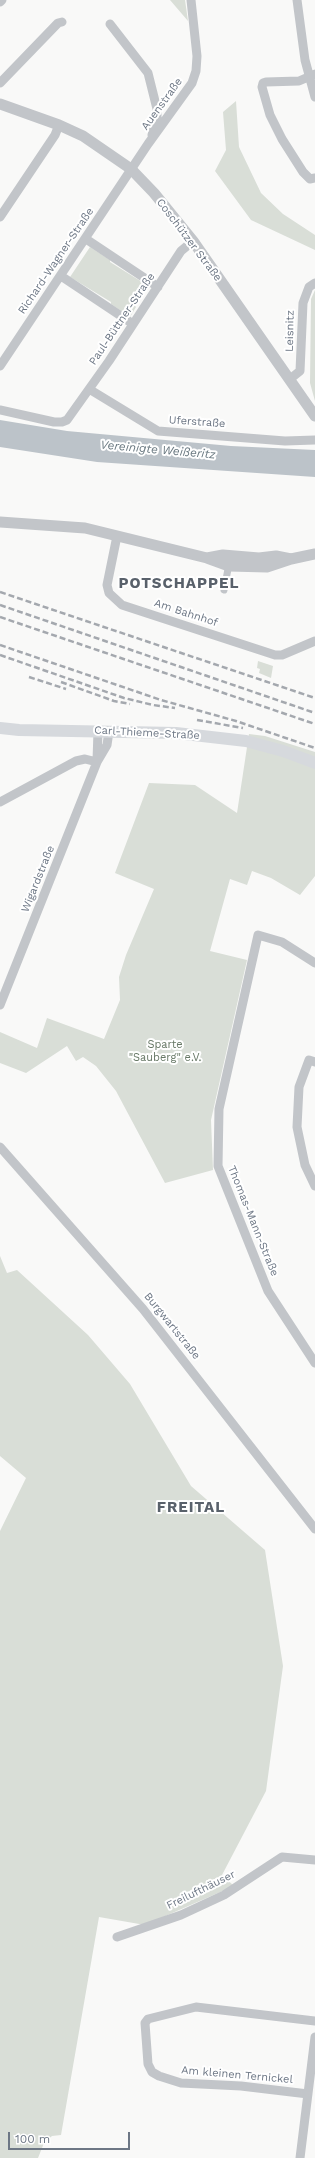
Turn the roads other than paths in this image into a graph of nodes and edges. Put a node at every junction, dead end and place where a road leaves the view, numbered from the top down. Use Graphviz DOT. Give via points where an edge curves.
graph roads {
  1 [pos="191,0"];
  2 [pos="297,0"];
  3 [pos="62,22"];
  4 [pos="110,24"];
  5 [pos="312,76"];
  6 [pos="0,83"];
  7 [pos="315,97"];
  8 [pos="0,104"];
  9 [pos="60,125"];
  10 [pos="151,140"];
  11 [pos="131,169"];
  12 [pos="315,178"];
  13 [pos="0,217"];
  14 [pos="86,239"];
  15 [pos="193,241"];
  16 [pos="61,276"];
  17 [pos="315,283"];
  18 [pos="158,287"];
  19 [pos="133,324"];
  20 [pos="0,366"];
  21 [pos="290,379"];
  22 [pos="89,389"];
  23 [pos="0,410"];
  24 [pos="315,416"];
  25 [pos="315,440"];
  26 [pos="0,522"];
  27 [pos="116,540"];
  28 [pos="315,554"];
  29 [pos="228,569"];
  30 [pos="224,590"];
  31 [pos="315,641"];
  32 [pos="0,728"];
  33 [pos="104,731"];
  34 [pos="97,762"];
  35 [pos="315,763"];
  36 [pos="0,802"];
  37 [pos="315,963"];
  38 [pos="0,1005"];
  39 [pos="312,1061"];
  40 [pos="0,1147"];
  41 [pos="315,1186"];
  42 [pos="315,1362"];
  43 [pos="315,1529"];
  44 [pos="315,1860"];
  45 [pos="117,1937"];
  46 [pos="315,2021"];
  47 [pos="315,2037"];
  48 [pos="308,2094"];
  49 [pos="300,2158"];
  1 -- 10 [label="street, Auenstraße" via="197,56 196,71 192,84"];
  2 -- 5 [label="street"];
  3 -- 6 [label="street" via="58,23"];
  4 -- 10 [label="street" via="148,73 157,109"];
  5 -- 7 [label="street"];
  5 -- 12 [label="street" via="299,81 266,82 262,87 270,115 282,139 302,172 310,179"];
  8 -- 9 [label="street, Coschützer Straße"];
  9 -- 11 [label="street, Coschützer Straße" via="84,136"];
  9 -- 13 [label="street"];
  10 -- 11 [label="street, Auenstraße"];
  11 -- 14 [label="street, Richard-Wagner-Straße"];
  11 -- 15 [label="street, Coschützer Straße"];
  14 -- 16 [label="street, Richard-Wagner-Straße"];
  14 -- 18 [label="street"];
  15 -- 18 [label="street, Paul-Büttner-Straße" via="181,250"];
  15 -- 21 [label="street, Coschützer Straße"];
  16 -- 19 [label="street"];
  16 -- 20 [label="street, Richard-Wagner-Straße"];
  17 -- 21 [label="street, Leisnitz" via="309,287 303,303 300,372"];
  18 -- 19 [label="street, Paul-Büttner-Straße"];
  19 -- 22 [label="street, Paul-Büttner-Straße"];
  21 -- 24 [label="street, Coschützer Straße"];
  22 -- 23 [label="street, Paul-Büttner-Straße" via="67,420 62,422"];
  22 -- 25 [label="street, Uferstraße" via="158,431 285,441"];
  26 -- 27 [label="street" via="68,526"];
  27 -- 28 [label="street" via="207,558 229,566 256,568 275,566 291,559"];
  27 -- 31 [label="street, Am Bahnhof" via="107,584 109,593 122,605 275,655 282,655"];
  29 -- 30 [label="street"];
  32 -- 33 [label="main road, Carl-Thieme-Straße"];
  33 -- 34 [label="street, Wigardstraße" via="107,745"];
  33 -- 35 [label="main road, Carl-Thieme-Straße" via="176,733 246,741"];
  34 -- 36 [label="street" via="85,759 76,761"];
  34 -- 38 [label="street, Wigardstraße"];
  37 -- 42 [label="street, Thomas-Mann-Straße" via="282,942 258,935 219,1109 218,1166 268,1291"];
  39 -- 41 [label="street" via="299,1087 296,1127 305,1164"];
  40 -- 43 [label="street, Burgwartstraße" via="143,1309"];
  44 -- 45 [label="street, Freilufthäuser" via="282,1857 224,1895 174,1918"];
  46 -- 48 [label="street, Am kleinen Ternickel" via="196,2007 148,2019 145,2023 148,2064 152,2072 164,2078 181,2083 241,2086"];
  47 -- 48 [label="street"];
  48 -- 49 [label="street"];
}
